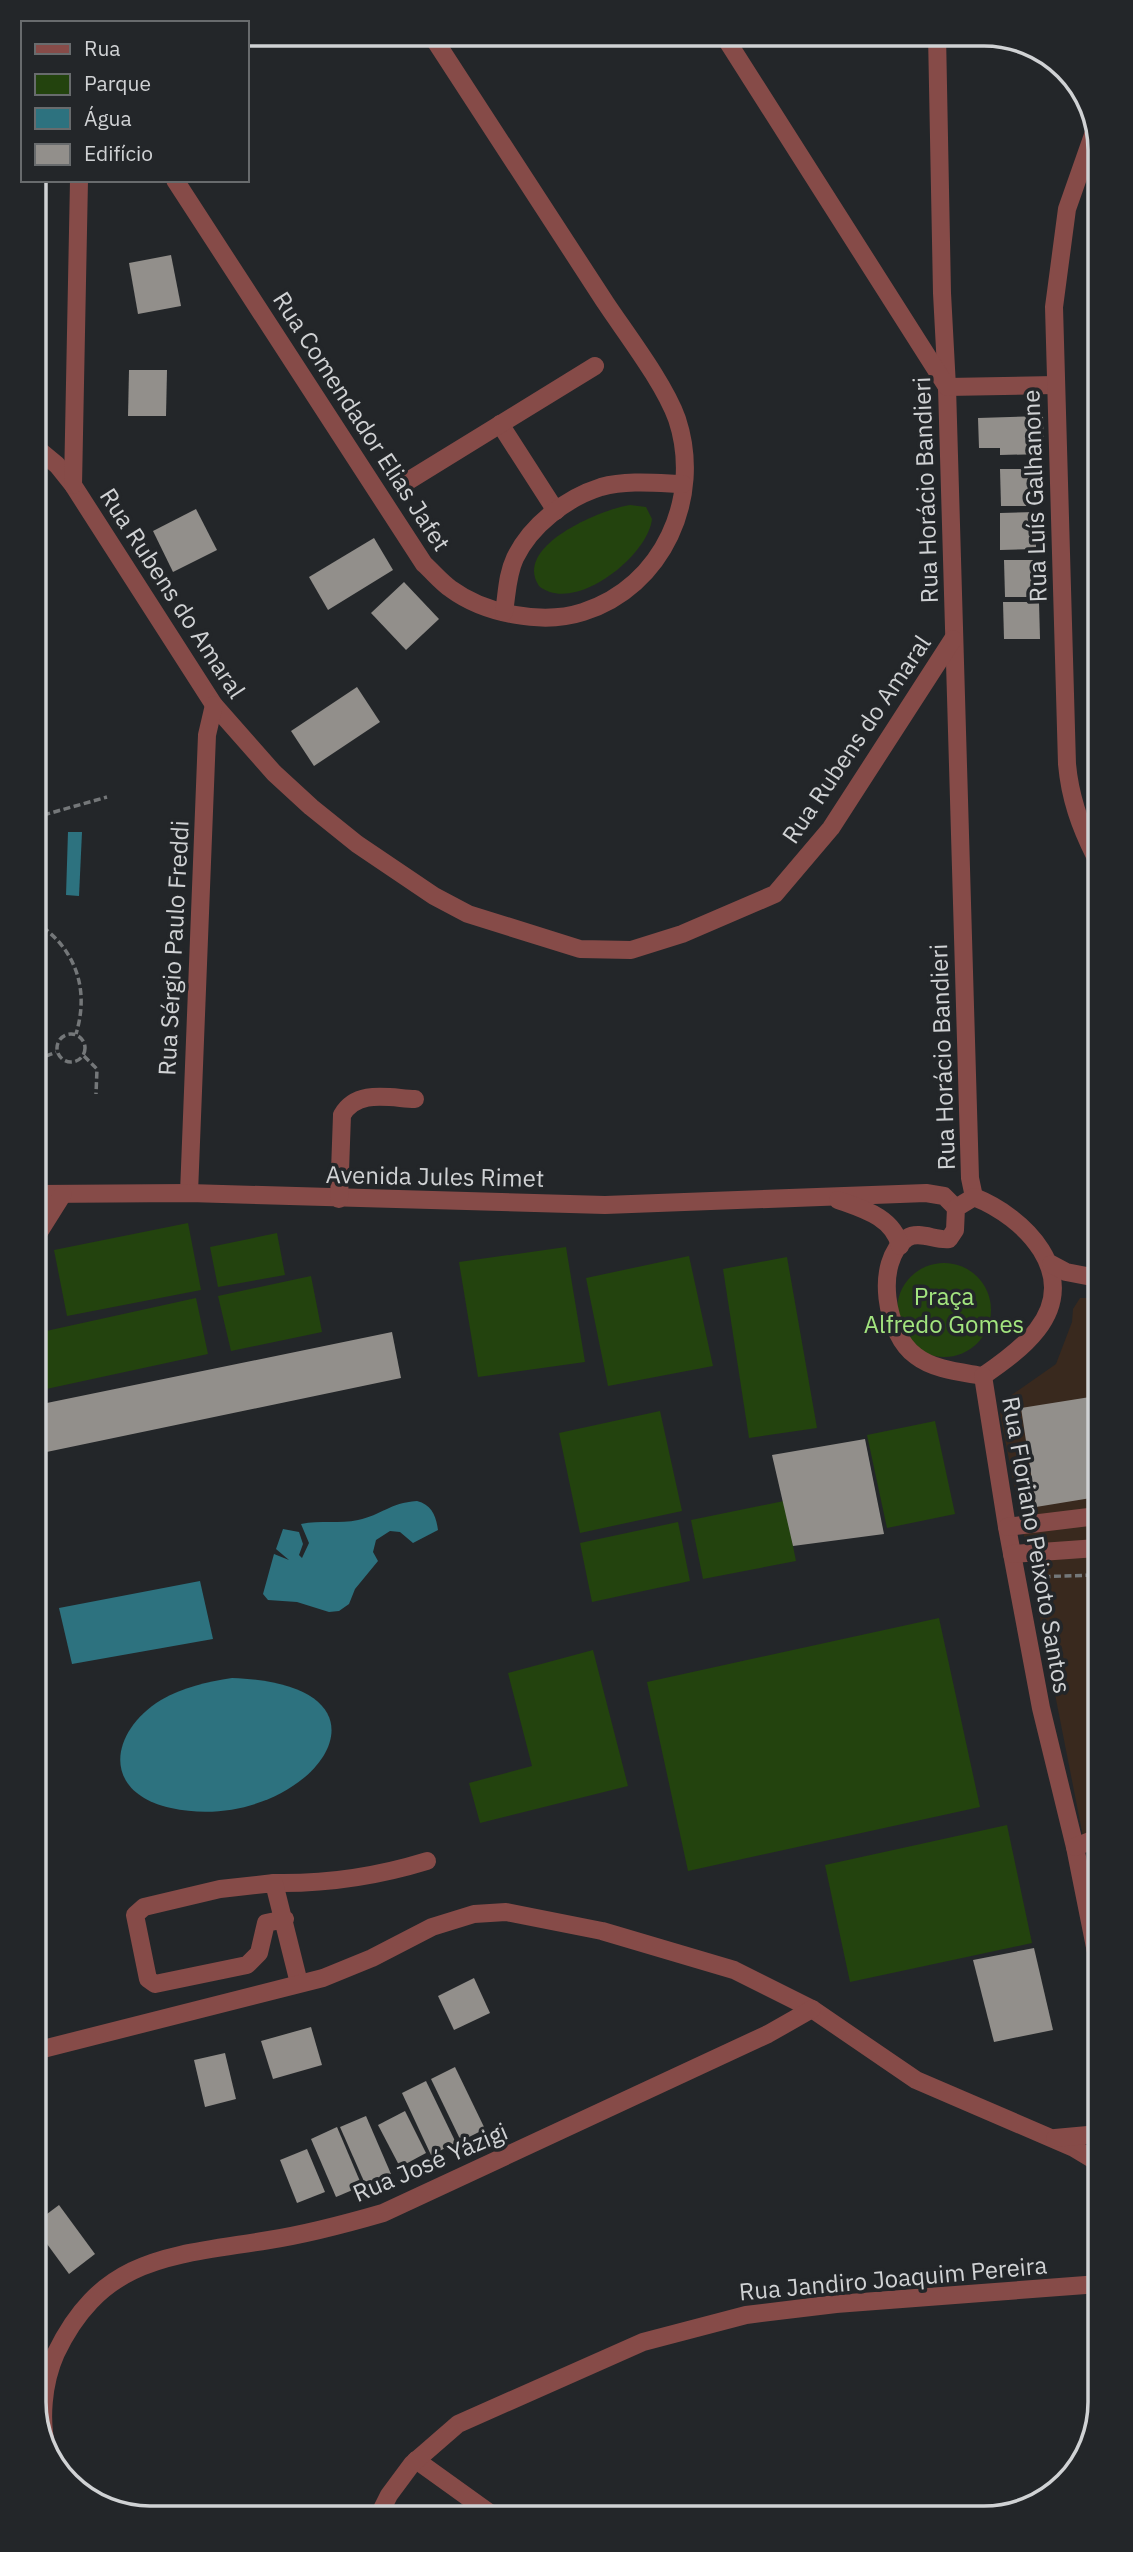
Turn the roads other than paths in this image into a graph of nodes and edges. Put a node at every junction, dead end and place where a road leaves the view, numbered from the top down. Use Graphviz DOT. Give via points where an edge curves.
graph roads {
  1 [pos="439,46"];
  2 [pos="730,46"];
  3 [pos="937,46"];
  4 [pos="1088,150"];
  5 [pos="79,182"];
  6 [pos="176,182"];
  7 [pos="595,366"];
  8 [pos="1055,386"];
  9 [pos="947,387"];
  10 [pos="500,424"];
  11 [pos="46,456"];
  12 [pos="408,481"];
  13 [pos="682,484"];
  14 [pos="73,485"];
  15 [pos="556,511"];
  16 [pos="504,611"];
  17 [pos="953,639"];
  18 [pos="214,705"];
  19 [pos="1088,840"];
  20 [pos="415,1100"];
  21 [pos="189,1193"];
  22 [pos="46,1194"];
  23 [pos="63,1194"];
  24 [pos="974,1196"];
  25 [pos="832,1197"];
  26 [pos="339,1199"];
  27 [pos="956,1208"];
  28 [pos="46,1221"];
  29 [pos="900,1246"];
  30 [pos="1051,1264"];
  31 [pos="1088,1276"];
  32 [pos="983,1376"];
  33 [pos="1088,1517"];
  34 [pos="1007,1527"];
  35 [pos="1088,1549"];
  36 [pos="1012,1554"];
  37 [pos="1088,1842"];
  38 [pos="1075,1847"];
  39 [pos="427,1861"];
  40 [pos="274,1883"];
  41 [pos="1088,1915"];
  42 [pos="285,1919"];
  43 [pos="299,1983"];
  44 [pos="812,2009"];
  45 [pos="46,2048"];
  46 [pos="1088,2135"];
  47 [pos="1052,2139"];
  48 [pos="1088,2157"];
  49 [pos="1088,2285"];
  50 [pos="46,2391"];
  51 [pos="416,2460"];
  52 [pos="384,2506"];
  53 [pos="480,2506"];
  1 -- 13 [label="street, Rua Comendador Elias Jafet" via="672,407 681,436"];
  2 -- 9 [label="street"];
  3 -- 9 [label="street, Rua Horácio Bandieri"];
  4 -- 8 [label="street, Rua Luís Galhanone" via="1062,231 1054,307"];
  5 -- 14 [label="street"];
  6 -- 16 [label="street, Rua Comendador Elias Jafet" via="424,564 451,589"];
  7 -- 10 [label="street"];
  8 -- 9 [label="street"];
  8 -- 19 [label="street, Rua Luís Galhanone" via="1070,790"];
  9 -- 17 [label="street, Rua Horácio Bandieri"];
  10 -- 12 [label="street"];
  10 -- 15 [label="street"];
  11 -- 14 [label="street, Rua Rubens do Amaral"];
  13 -- 15 [label="street" via="602,487"];
  13 -- 16 [label="street, Rua Comendador Elias Jafet" via="672,534 658,561 629,588 598,608 571,616"];
  14 -- 18 [label="street, Rua Rubens do Amaral"];
  15 -- 16 [label="street" via="526,540 514,560"];
  17 -- 18 [label="street, Rua Rubens do Amaral" via="831,828 775,894 631,950 580,948 523,934 434,896 311,807"];
  17 -- 24 [label="street, Rua Horácio Bandieri"];
  18 -- 21 [label="street, Rua Sérgio Paulo Freddi" via="207,735"];
  20 -- 26 [label="street" via="361,1097 349,1104 342,1115"];
  21 -- 23 [label="street, Avenida Jules Rimet"];
  21 -- 26 [label="street, Avenida Jules Rimet"];
  22 -- 23 [label="street, Avenida Jules Rimet"];
  23 -- 28 [label="street"];
  24 -- 27 [label="street"];
  24 -- 30 [label="street" via="997,1206 1028,1230"];
  25 -- 26 [label="street, Avenida Jules Rimet" via="605,1205"];
  25 -- 27 [label="street, Avenida Jules Rimet" via="926,1193 944,1196"];
  25 -- 29 [label="street, Avenida Jules Rimet" via="879,1216"];
  27 -- 29 [label="street" via="955,1230 949,1238 908,1237"];
  29 -- 32 [label="street" via="891,1263 888,1299 897,1333 907,1349 930,1364"];
  30 -- 31 [label="street"];
  30 -- 32 [label="street" via="1053,1289 1037,1330"];
  32 -- 34 [label="street, Rua Floriano Peixoto Santos"];
  33 -- 34 [label="street"];
  34 -- 36 [label="street, Rua Floriano Peixoto Santos"];
  35 -- 36 [label="street"];
  36 -- 38 [label="street, Rua Floriano Peixoto Santos" via="1041,1708"];
  37 -- 38 [label="street"];
  38 -- 41 [label="street, Rua Floriano Peixoto Santos"];
  39 -- 40 [label="street" via="351,1880"];
  40 -- 42 [label="street"];
  40 -- 42 [label="street" via="220,1889 139,1909 136,1918 148,1979 155,1984 247,1965 259,1953 266,1923"];
  42 -- 43 [label="street"];
  43 -- 44 [label="street" via="372,1958 432,1927 474,1913 506,1912 666,1948 734,1970"];
  43 -- 45 [label="street"];
  44 -- 47 [label="street" via="916,2080"];
  44 -- 50 [label="street, Rua José Yázigi" via="768,2034 383,2213 327,2230 160,2258 121,2275 92,2298 69,2327 51,2365"];
  46 -- 47 [label="street"];
  47 -- 48 [label="street"];
  49 -- 51 [label="street, Rua Jandiro Joaquim Pereira" via="836,2304 691,2327 582,2367 458,2424"];
  51 -- 52 [label="street, Rua Jandiro Joaquim Pereira"];
  51 -- 53 [label="street"];
}
